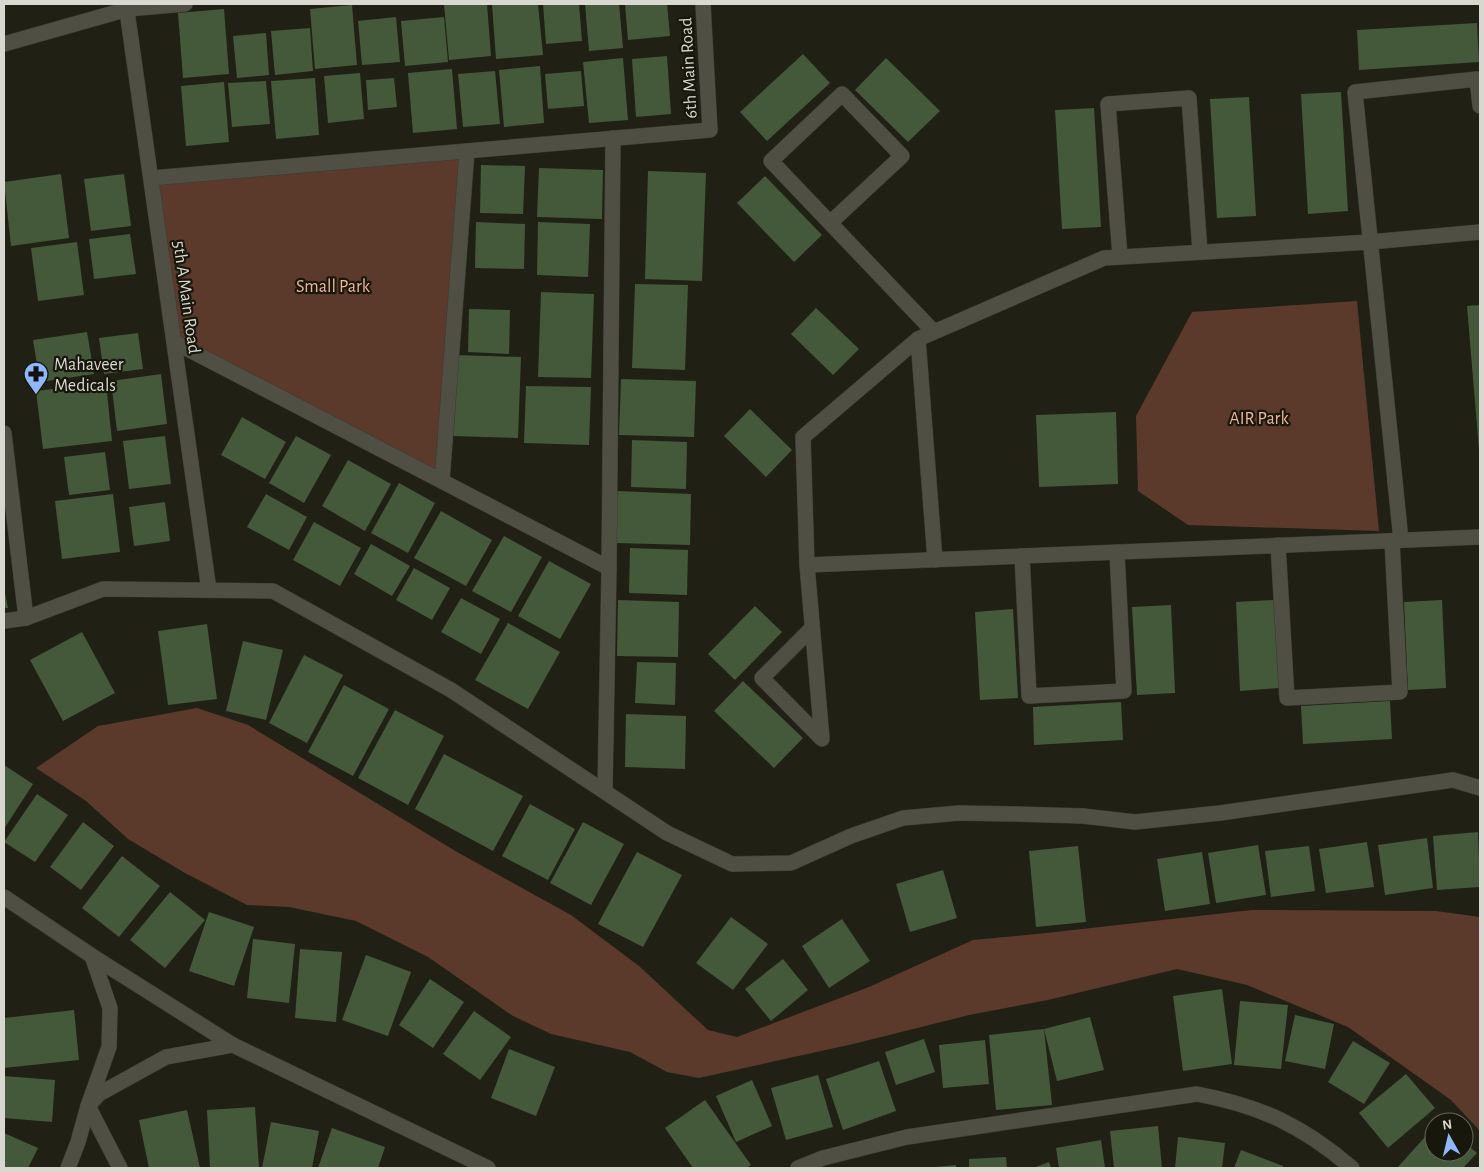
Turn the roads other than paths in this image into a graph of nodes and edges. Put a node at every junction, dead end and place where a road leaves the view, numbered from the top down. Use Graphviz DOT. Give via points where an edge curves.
graph roads {
  1 [pos="185,4"];
  2 [pos="703,4"];
  3 [pos="127,6"];
  4 [pos="4,44"];
  5 [pos="1480,106"];
  6 [pos="613,138"];
  7 [pos="466,151"];
  8 [pos="152,178"];
  9 [pos="830,223"];
  10 [pos="1480,232"];
  11 [pos="1370,242"];
  12 [pos="1200,252"];
  13 [pos="1120,256"];
  14 [pos="934,332"];
  15 [pos="918,339"];
  16 [pos="174,342"];
  17 [pos="4,437"];
  18 [pos="442,481"];
  19 [pos="1480,537"];
  20 [pos="1396,541"];
  21 [pos="1278,545"];
  22 [pos="1117,552"];
  23 [pos="1022,556"];
  24 [pos="934,560"];
  25 [pos="807,565"];
  26 [pos="609,568"];
  27 [pos="209,590"];
  28 [pos="26,618"];
  29 [pos="4,621"];
  30 [pos="812,628"];
  31 [pos="1480,788"];
  32 [pos="605,790"];
  33 [pos="4,897"];
  34 [pos="92,956"];
  35 [pos="233,1045"];
  36 [pos="88,1106"];
  37 [pos="68,1168"];
  38 [pos="120,1168"];
  39 [pos="488,1168"];
  40 [pos="798,1168"];
  41 [pos="1352,1168"];
  1 -- 3 [label="street"];
  2 -- 6 [label="street, 6th Main Road" via="710,130"];
  3 -- 4 [label="street"];
  3 -- 8 [label="street, 5th A Main Road"];
  5 -- 11 [label="street" via="1478,79 1355,92"];
  6 -- 7 [label="street"];
  6 -- 26 [label="street"];
  7 -- 8 [label="street"];
  7 -- 18 [label="street"];
  8 -- 16 [label="street, 5th A Main Road"];
  9 -- 9 [label="street" via="771,162 842,94 902,156"];
  9 -- 14 [label="street"];
  10 -- 11 [label="street"];
  11 -- 12 [label="street"];
  11 -- 20 [label="street"];
  12 -- 13 [label="street"];
  12 -- 13 [label="street" via="1189,98 1108,104"];
  13 -- 14 [label="street" via="1104,258"];
  14 -- 15 [label="street"];
  15 -- 24 [label="street"];
  15 -- 25 [label="street" via="803,438"];
  16 -- 18 [label="street"];
  16 -- 27 [label="street, 5th A Main Road"];
  17 -- 28 [label="street"];
  18 -- 26 [label="street"];
  19 -- 20 [label="street"];
  20 -- 21 [label="street"];
  20 -- 21 [label="street" via="1400,692 1287,698"];
  21 -- 22 [label="street"];
  22 -- 23 [label="street"];
  22 -- 23 [label="street" via="1124,691 1028,696"];
  23 -- 24 [label="street"];
  24 -- 25 [label="street"];
  25 -- 30 [label="street"];
  26 -- 32 [label="street"];
  27 -- 28 [label="street" via="103,589"];
  27 -- 32 [label="street" via="273,591 451,690"];
  28 -- 29 [label="street"];
  30 -- 30 [label="street" via="817,684 822,740 762,678"];
  31 -- 32 [label="street" via="1453,780 1135,822 1083,816 960,813 903,818 851,836 791,863 732,864 667,833"];
  33 -- 34 [label="street"];
  34 -- 35 [label="street"];
  34 -- 36 [label="street" via="110,1008 109,1047"];
  35 -- 36 [label="street" via="166,1057 99,1094"];
  35 -- 39 [label="street"];
  36 -- 37 [label="street"];
  36 -- 38 [label="street"];
  40 -- 41 [label="street" via="823,1158 907,1137 1197,1094 1255,1108 1283,1120 1309,1134"];
}
